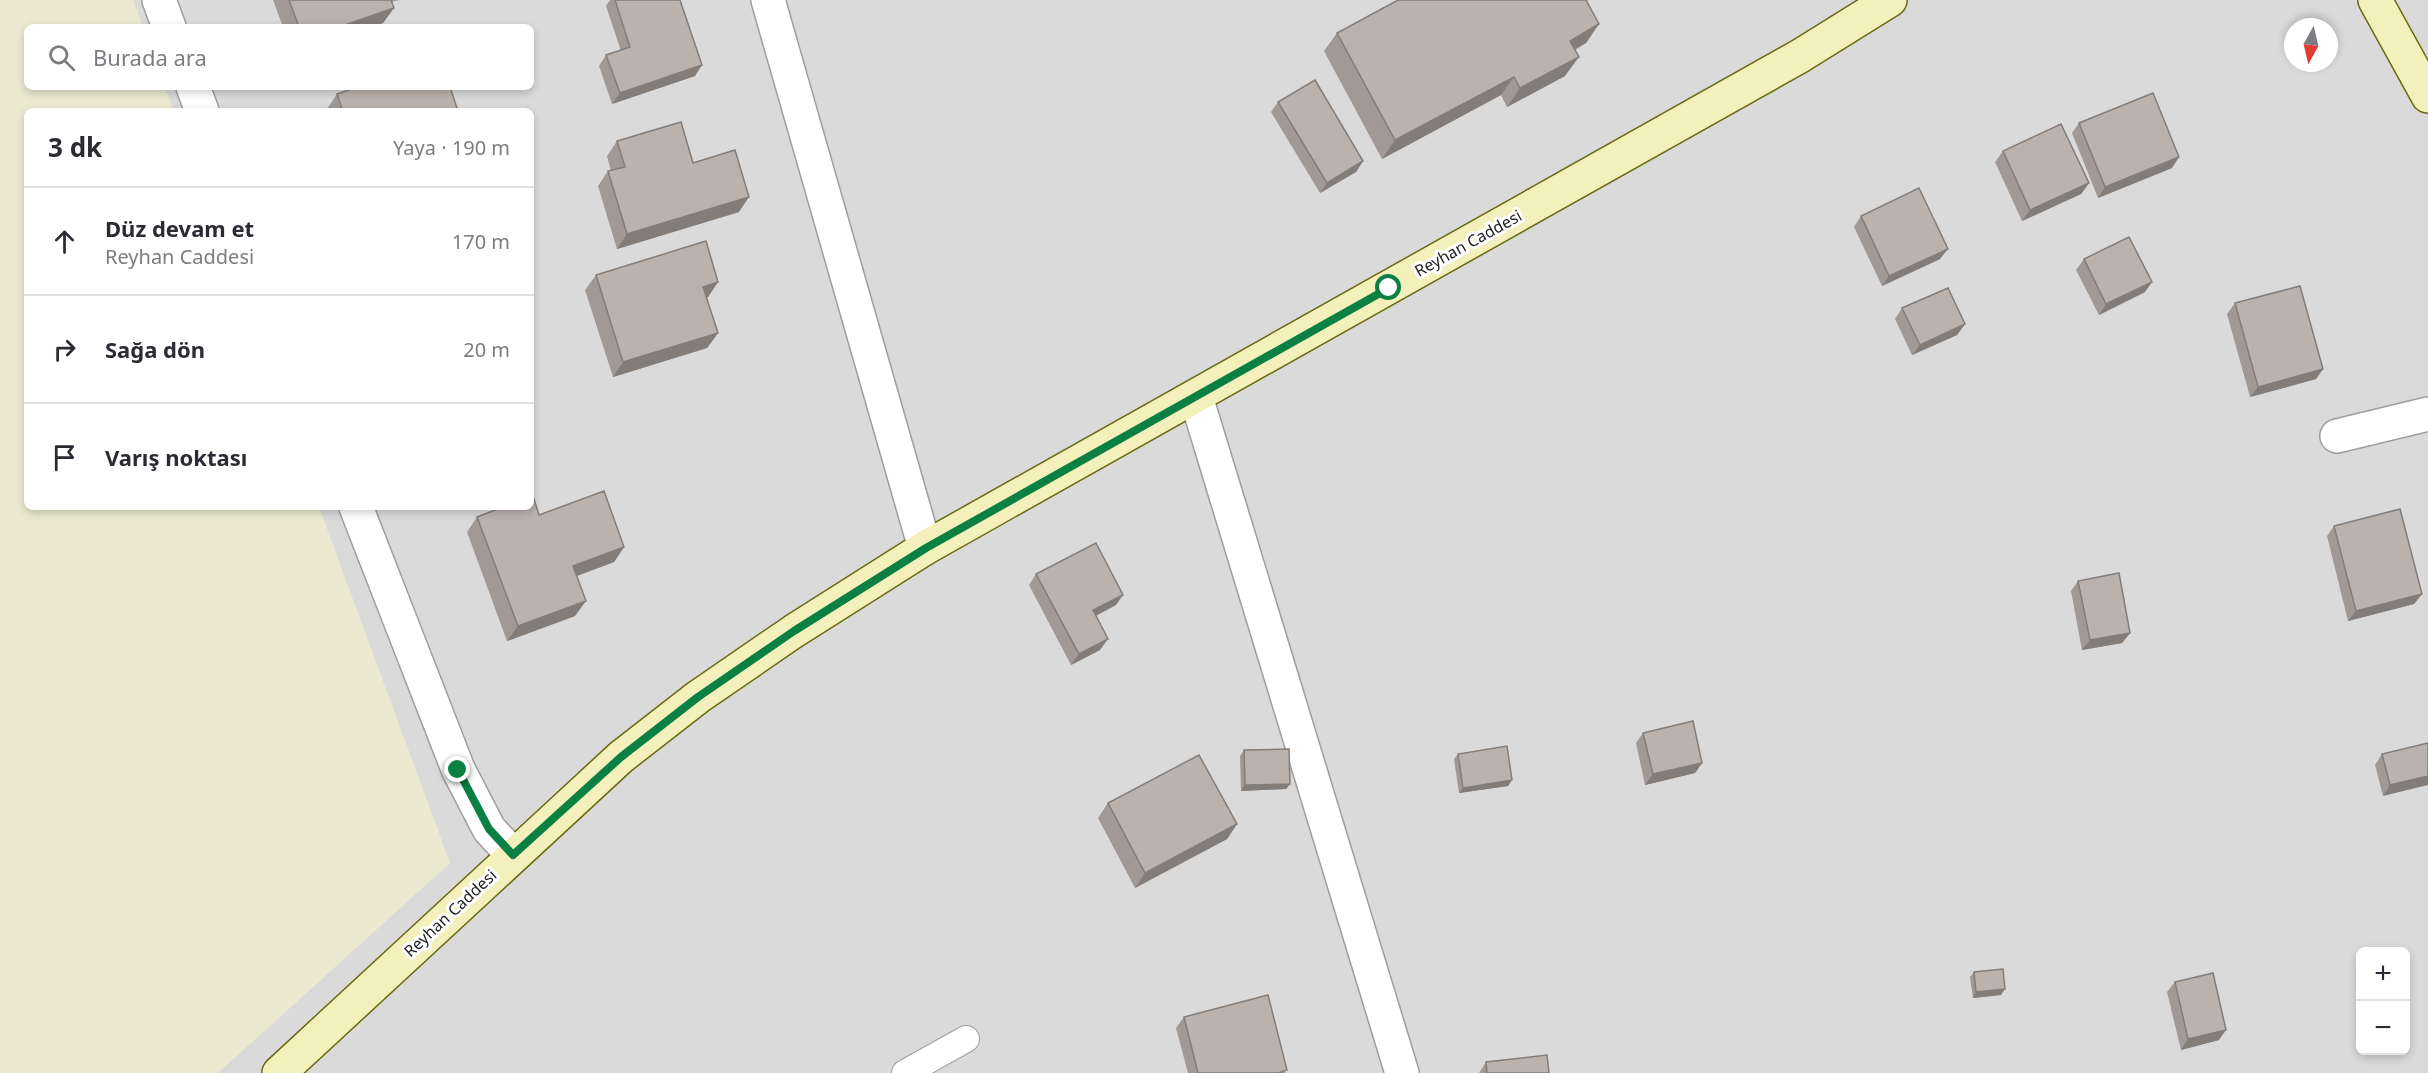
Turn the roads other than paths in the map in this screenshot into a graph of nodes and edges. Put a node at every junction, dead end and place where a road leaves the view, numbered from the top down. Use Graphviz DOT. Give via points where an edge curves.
graph roads {
  1 [pos="159,0"];
  2 [pos="768,0"];
  3 [pos="1890,0"];
  4 [pos="2375,0"];
  5 [pos="168,24"];
  6 [pos="193,90"];
  7 [pos="2428,96"];
  8 [pos="201,108"];
  9 [pos="1196,397"];
  10 [pos="2428,414"];
  11 [pos="2337,436"];
  12 [pos="357,510"];
  13 [pos="926,548"];
  14 [pos="513,855"];
  15 [pos="966,1039"];
  16 [pos="279,1073"];
  17 [pos="905,1073"];
  18 [pos="1402,1073"];
  1 -- 5 [label="street"];
  2 -- 13 [label="street"];
  3 -- 9 [label="street, Reyhan Caddesi" via="1800,56"];
  4 -- 7 [label="street"];
  6 -- 8 [label="street"];
  9 -- 13 [label="street, Reyhan Caddesi"];
  9 -- 18 [label="street"];
  10 -- 11 [label="street"];
  12 -- 14 [label="street" via="458,770 489,829"];
  13 -- 14 [label="street, Reyhan Caddesi" via="698,697 621,757"];
  14 -- 16 [label="street, Reyhan Caddesi"];
  15 -- 17 [label="lane"];
}
